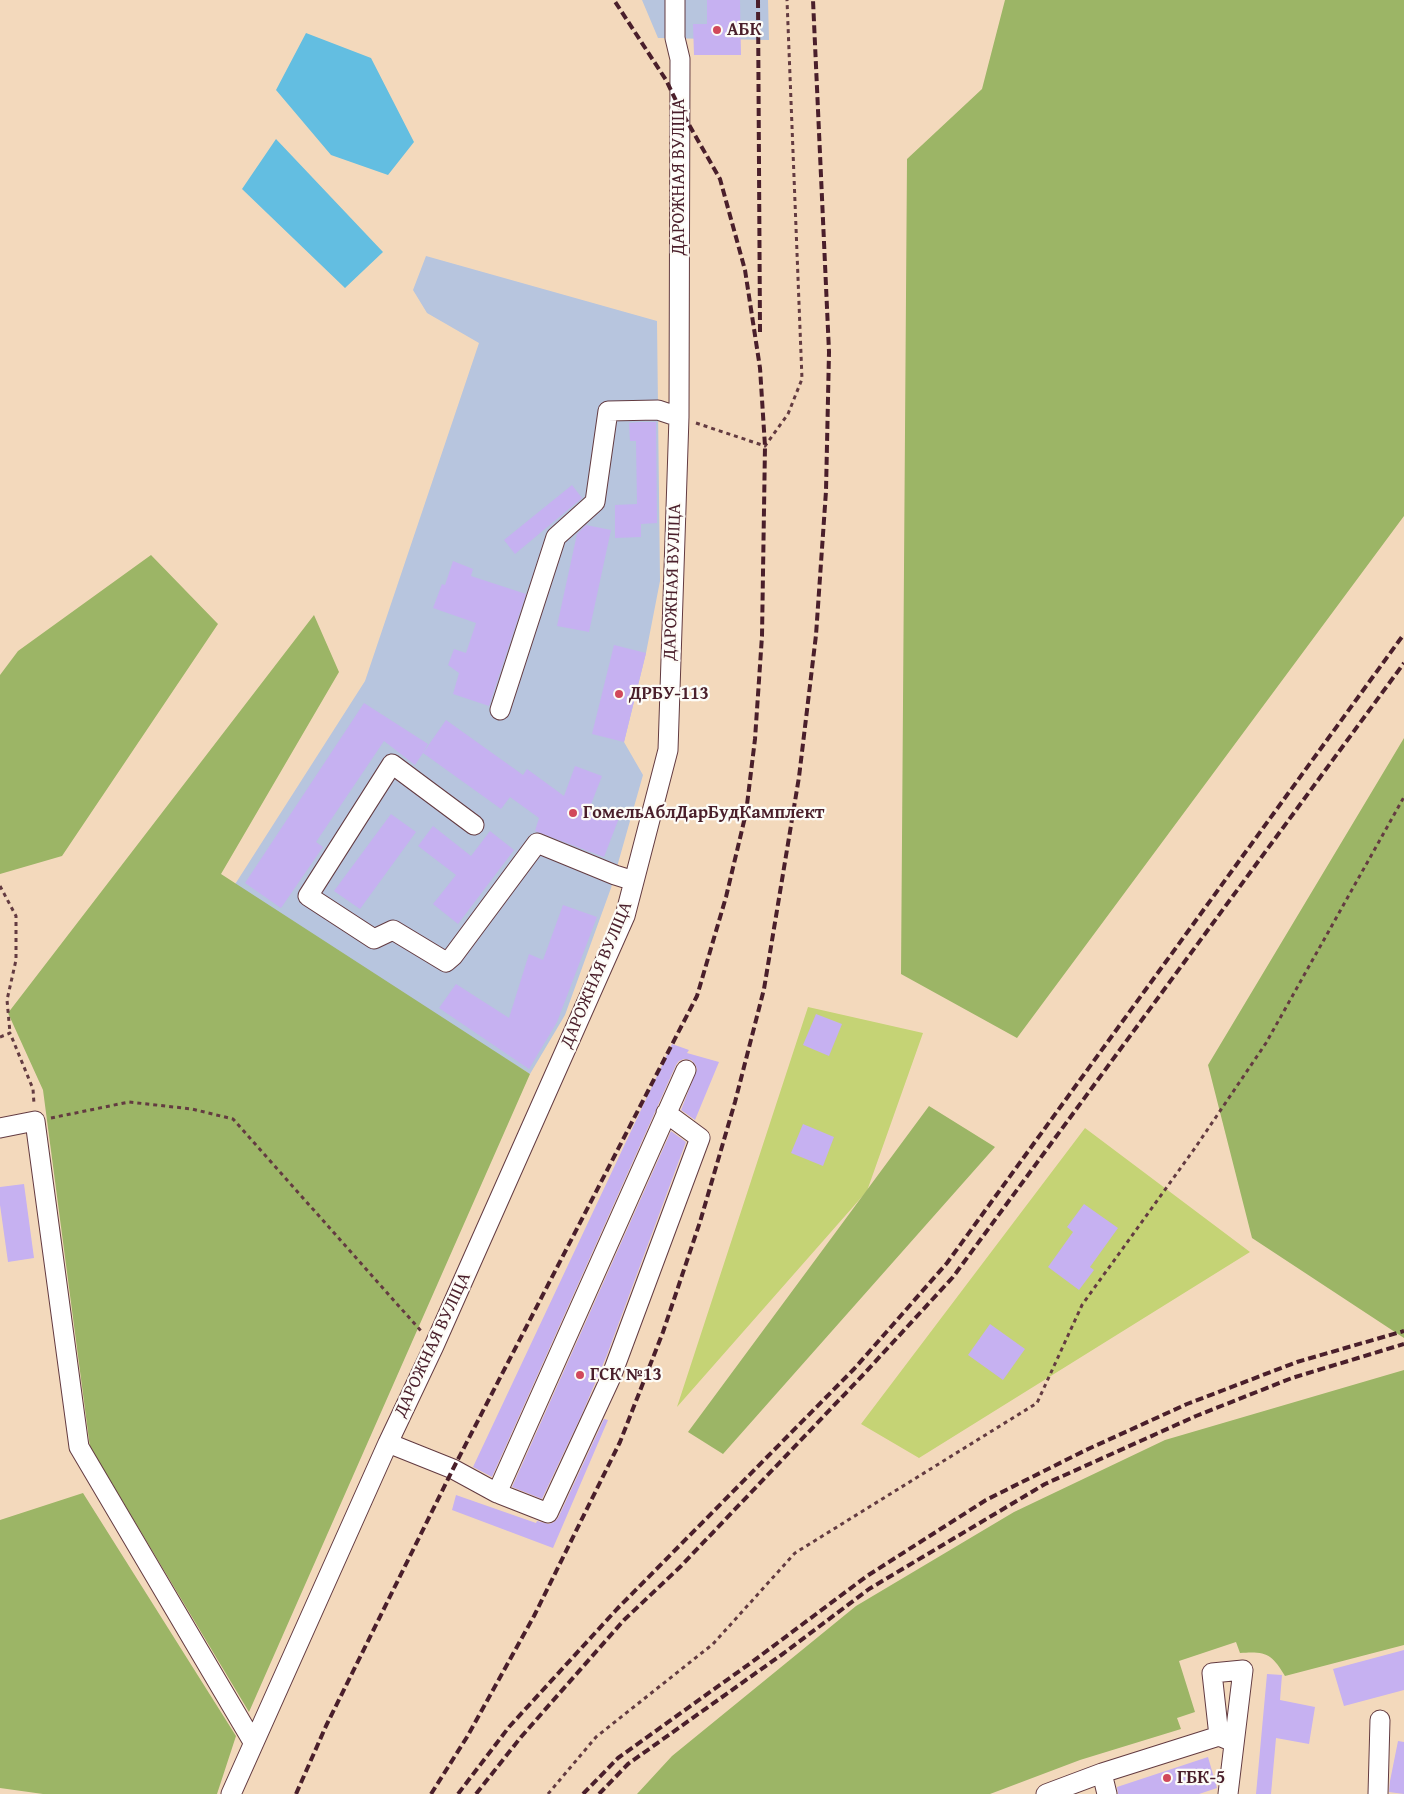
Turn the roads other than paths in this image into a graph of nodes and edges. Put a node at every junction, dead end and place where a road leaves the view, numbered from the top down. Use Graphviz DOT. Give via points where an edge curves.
graph roads {
  1 [pos="675,0"];
  2 [pos="679,417"];
  3 [pos="500,710"];
  4 [pos="474,825"];
  5 [pos="634,881"];
  6 [pos="686,1070"];
  7 [pos="666,1113"];
  8 [pos="0,1128"];
  9 [pos="388,1443"];
  10 [pos="497,1493"];
  11 [pos="1380,1720"];
  12 [pos="253,1742"];
  13 [pos="1102,1774"];
  14 [pos="1226,1793"];
  15 [pos="231,1794"];
  16 [pos="1046,1794"];
  17 [pos="1107,1794"];
  18 [pos="1378,1794"];
  1 -- 2 [label="street, ДАРОЖНАЯ ВУЛІЦА" via="675,38 680,60"];
  2 -- 3 [label="street" via="658,410 608,411 594,502 556,537"];
  2 -- 5 [label="street, ДАРОЖНАЯ ВУЛІЦА" via="668,750"];
  4 -- 5 [label="street" via="392,764 308,896 374,939 393,930 446,962 537,843"];
  5 -- 9 [label="street, ДАРОЖНАЯ ВУЛІЦА" via="625,916"];
  6 -- 7 [label="street"];
  7 -- 10 [label="street"];
  7 -- 10 [label="street" via="700,1138 611,1377 548,1513"];
  8 -- 12 [label="street" via="35,1121 79,1447"];
  9 -- 10 [label="street" via="454,1469"];
  9 -- 12 [label="street, ДАРОЖНАЯ ВУЛІЦА"];
  11 -- 18 [label="street"];
  12 -- 15 [label="street, ДАРОЖНАЯ ВУЛІЦА"];
  13 -- 14 [label="street" via="1227,1740"];
  13 -- 16 [label="street"];
  13 -- 17 [label="street"];
}
